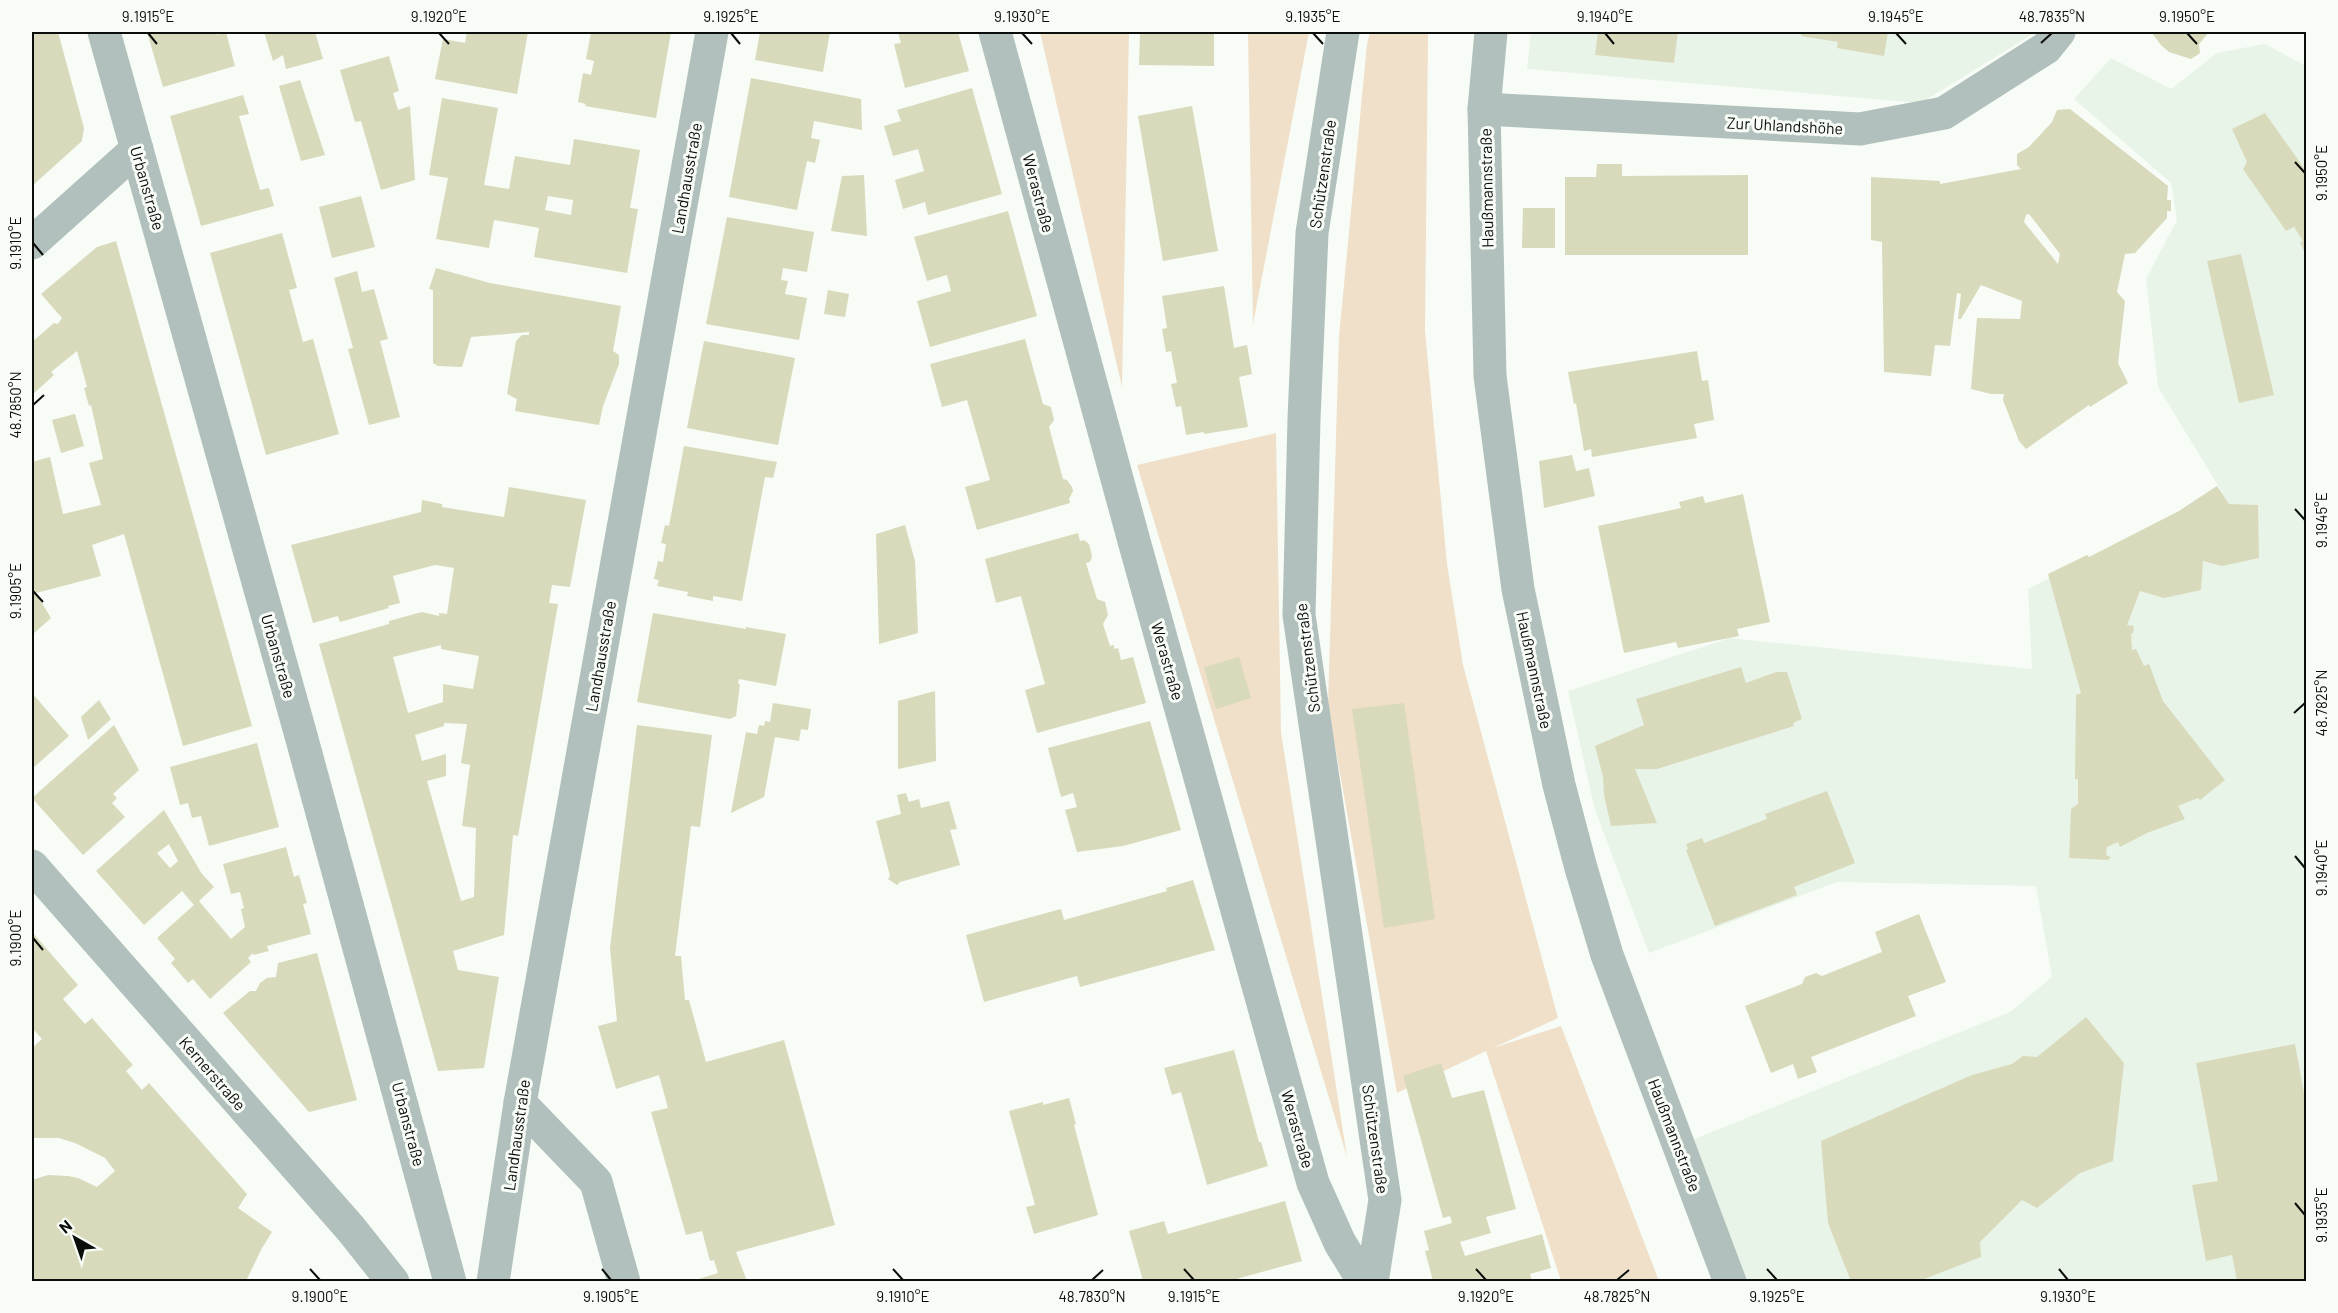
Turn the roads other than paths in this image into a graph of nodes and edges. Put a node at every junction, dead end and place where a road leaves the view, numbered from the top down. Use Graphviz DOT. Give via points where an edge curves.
graph roads {
  1 [pos="104,32"];
  2 [pos="712,32"];
  3 [pos="995,32"];
  4 [pos="1343,32"];
  5 [pos="1491,32"];
  6 [pos="2059,32"];
  7 [pos="1484,109"];
  8 [pos="137,149"];
  9 [pos="32,243"];
  10 [pos="32,866"];
  11 [pos="519,1103"];
  12 [pos="393,1281"];
  13 [pos="450,1281"];
  14 [pos="493,1281"];
  15 [pos="624,1281"];
  16 [pos="1364,1281"];
  17 [pos="1372,1281"];
  18 [pos="1730,1281"];
  1 -- 8 [label="street, Urbanstraße"];
  2 -- 11 [label="street, Landhausstraße"];
  3 -- 16 [label="street, Werastraße" via="1313,1183"];
  4 -- 17 [label="street, Schützenstraße" via="1312,233 1299,615 1385,1200"];
  5 -- 7 [label="street, Haußmannstraße"];
  6 -- 7 [label="street, Zur Uhlandshöhe" via="2046,48 1944,113 1860,129"];
  7 -- 18 [label="street, Haußmannstraße" via="1490,376 1518,589 1552,751 1607,955"];
  8 -- 9 [label="street"];
  8 -- 13 [label="street, Urbanstraße"];
  10 -- 12 [label="street, Kernerstraße"];
  11 -- 14 [label="street, Landhausstraße"];
  11 -- 15 [label="street" via="596,1182"];
}
